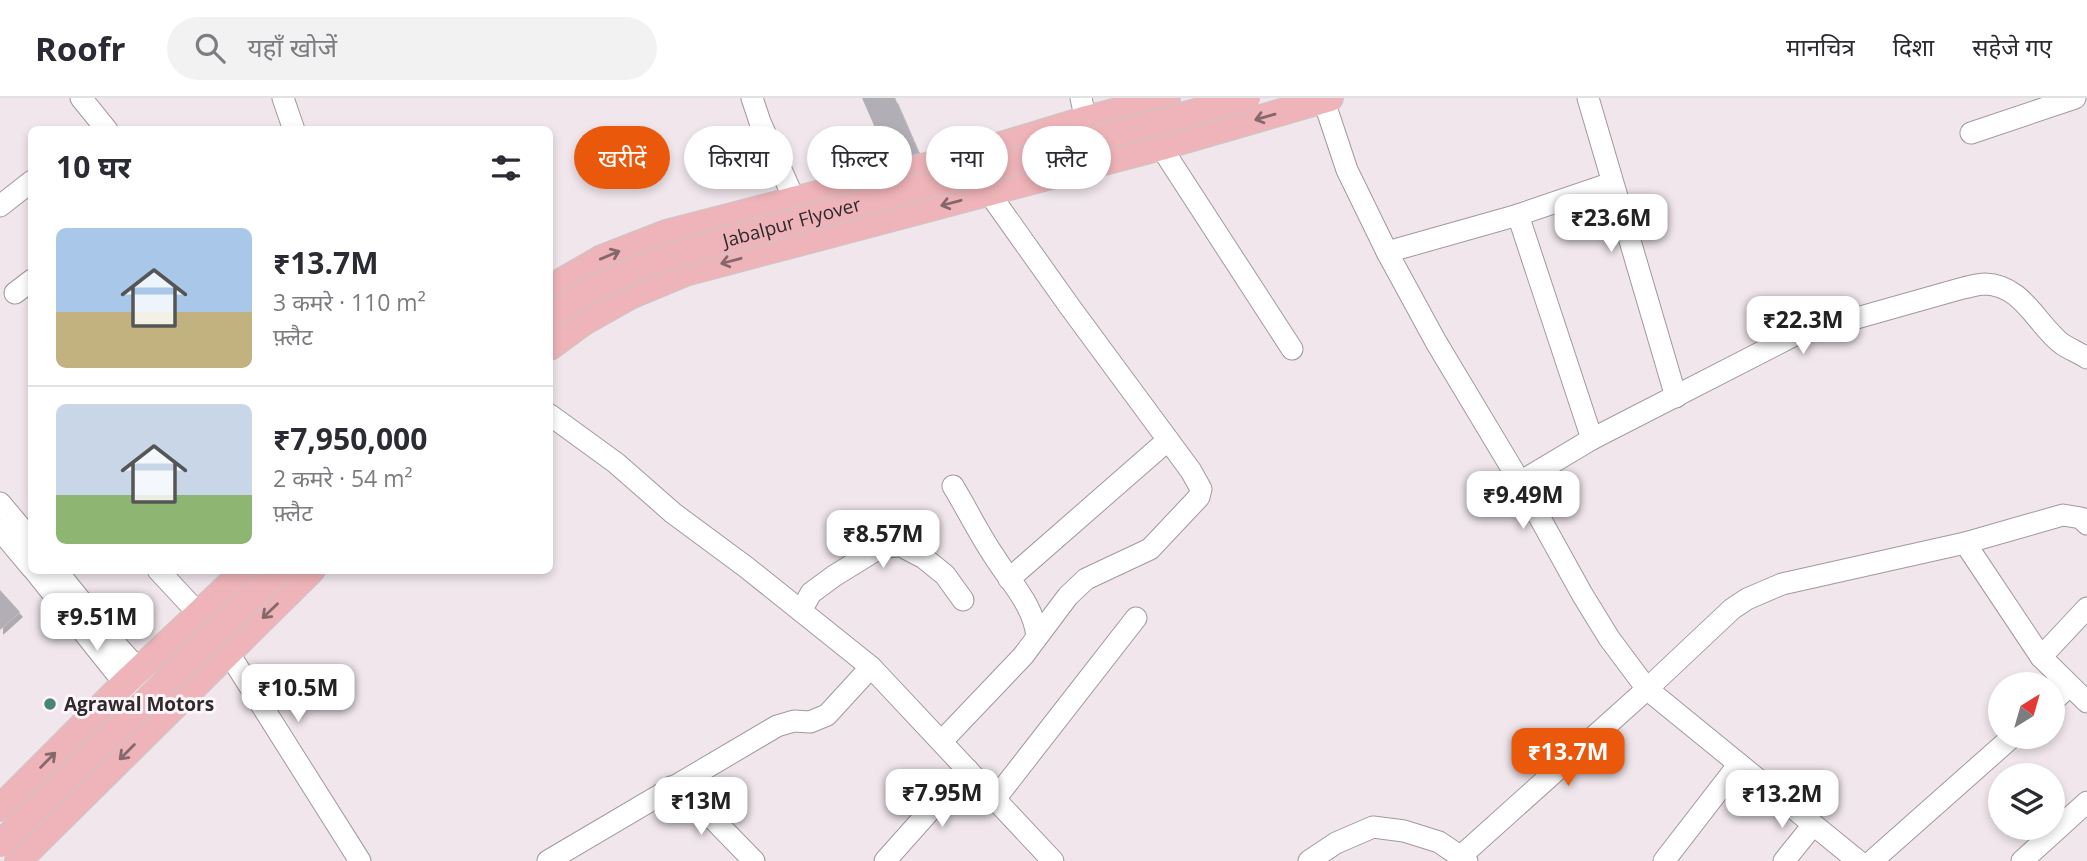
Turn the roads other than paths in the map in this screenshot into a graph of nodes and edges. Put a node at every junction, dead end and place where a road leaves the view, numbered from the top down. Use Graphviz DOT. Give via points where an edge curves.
graph roads {
  1 [pos="81,98"];
  2 [pos="283,98"];
  3 [pos="752,98"];
  4 [pos="1167,98"];
  5 [pos="1247,98"];
  6 [pos="1588,98"];
  7 [pos="2074,98"];
  8 [pos="1326,99"];
  9 [pos="1084,109"];
  10 [pos="100,126"];
  11 [pos="293,126"];
  12 [pos="1971,133"];
  13 [pos="1161,147"];
  14 [pos="1111,161"];
  15 [pos="1612,183"];
  16 [pos="28,184"];
  17 [pos="1022,184"];
  18 [pos="989,193"];
  19 [pos="794,199"];
  20 [pos="0,206"];
  21 [pos="1518,215"];
  22 [pos="1387,252"];
  23 [pos="553,286"];
  24 [pos="553,314"];
  25 [pos="553,345"];
  26 [pos="1292,349"];
  27 [pos="2087,358"];
  28 [pos="1676,397"];
  29 [pos="553,417"];
  30 [pos="1592,439"];
  31 [pos="1168,440"];
  32 [pos="1520,482"];
  33 [pos="953,485"];
  34 [pos="0,503"];
  35 [pos="2087,524"];
  36 [pos="0,530"];
  37 [pos="28,536"];
  38 [pos="1965,543"];
  39 [pos="28,563"];
  40 [pos="38,574"];
  41 [pos="59,574"];
  42 [pos="163,574"];
  43 [pos="241,574"];
  44 [pos="276,574"];
  45 [pos="308,574"];
  46 [pos="1009,579"];
  47 [pos="963,600"];
  48 [pos="2087,608"];
  49 [pos="801,611"];
  50 [pos="199,614"];
  51 [pos="1136,618"];
  52 [pos="1037,637"];
  53 [pos="228,652"];
  54 [pos="2041,657"];
  55 [pos="871,667"];
  56 [pos="132,677"];
  57 [pos="2069,686"];
  58 [pos="1647,689"];
  59 [pos="2065,690"];
  60 [pos="2087,702"];
  61 [pos="165,714"];
  62 [pos="942,741"];
  63 [pos="1998,749"];
  64 [pos="1738,764"];
  65 [pos="967,769"];
  66 [pos="671,787"];
  67 [pos="995,799"];
  68 [pos="2087,802"];
  69 [pos="0,808"];
  70 [pos="1813,824"];
  71 [pos="0,844"];
  72 [pos="1464,859"];
  73 [pos="18,861"];
  74 [pos="360,861"];
  75 [pos="548,861"];
  76 [pos="754,861"];
  77 [pos="885,861"];
  78 [pos="1053,861"];
  79 [pos="1309,861"];
  80 [pos="1664,861"];
  81 [pos="1784,861"];
  82 [pos="1857,861"];
  83 [pos="1872,861"];
  84 [pos="2022,861"];
  1 -- 10 [label="street"];
  2 -- 11 [label="street"];
  3 -- 19 [label="street"];
  4 -- 9 [label="main road"];
  5 -- 24 [label="main road, Jabalpur Flyover, bridge" via="650,263 594,288"];
  6 -- 15 [label="street"];
  7 -- 12 [label="street"];
  8 -- 13 [label="main road, one-way"];
  8 -- 22 [label="street" via="1347,170"];
  9 -- 19 [label="main road" via="972,154"];
  13 -- 14 [label="main road"];
  13 -- 26 [label="street"];
  15 -- 21 [label="street"];
  15 -- 28 [label="street"];
  16 -- 20 [label="street"];
  17 -- 18 [label="main road"];
  18 -- 25 [label="main road, one-way" via="685,273 630,296"];
  18 -- 31 [label="street"];
  23 -- 19 [label="main road, one-way" via="602,258 666,233"];
  21 -- 22 [label="street"];
  21 -- 30 [label="street"];
  22 -- 32 [label="street"];
  27 -- 28 [label="street" via="2063,344 2010,290 1985,284 1793,336"];
  28 -- 30 [label="street"];
  29 -- 49 [label="street"];
  30 -- 32 [label="street"];
  31 -- 46 [label="street"];
  31 -- 52 [label="street" via="1199,482 1199,497 1150,549 1086,579"];
  32 -- 58 [label="street" via="1582,594"];
  33 -- 46 [label="street"];
  34 -- 37 [label="street"];
  35 -- 38 [label="street" via="2081,518 2063,515"];
  36 -- 39 [label="street"];
  38 -- 54 [label="street"];
  38 -- 58 [label="street" via="1782,584 1747,599"];
  40 -- 56 [label="street"];
  41 -- 56 [label="street"];
  42 -- 50 [label="street"];
  43 -- 50 [label="main road"];
  44 -- 71 [label="main road, bridge"];
  45 -- 53 [label="main road, one-way"];
  46 -- 52 [label="street" via="1032,614"];
  47 -- 49 [label="street" via="945,575 901,545 881,548 834,576 811,593"];
  48 -- 54 [label="street"];
  49 -- 55 [label="street"];
  50 -- 53 [label="street"];
  50 -- 56 [label="main road"];
  51 -- 67 [label="street"];
  52 -- 62 [label="street"];
  53 -- 61 [label="main road"];
  53 -- 74 [label="street"];
  54 -- 57 [label="street"];
  55 -- 62 [label="street"];
  55 -- 66 [label="street" via="827,716 777,726"];
  56 -- 61 [label="street"];
  69 -- 56 [label="main road, one-way"];
  57 -- 59 [label="street"];
  57 -- 60 [label="street"];
  58 -- 64 [label="street"];
  58 -- 72 [label="street"];
  61 -- 73 [label="main road, one-way"];
  62 -- 65 [label="street"];
  63 -- 83 [label="street"];
  64 -- 70 [label="street"];
  64 -- 80 [label="street"];
  65 -- 67 [label="street"];
  65 -- 77 [label="street"];
  66 -- 75 [label="street"];
  66 -- 76 [label="street" via="713,819"];
  67 -- 78 [label="street"];
  68 -- 84 [label="street"];
  70 -- 81 [label="street"];
  70 -- 82 [label="street"];
  72 -- 79 [label="street" via="1440,842 1373,827"];
}
